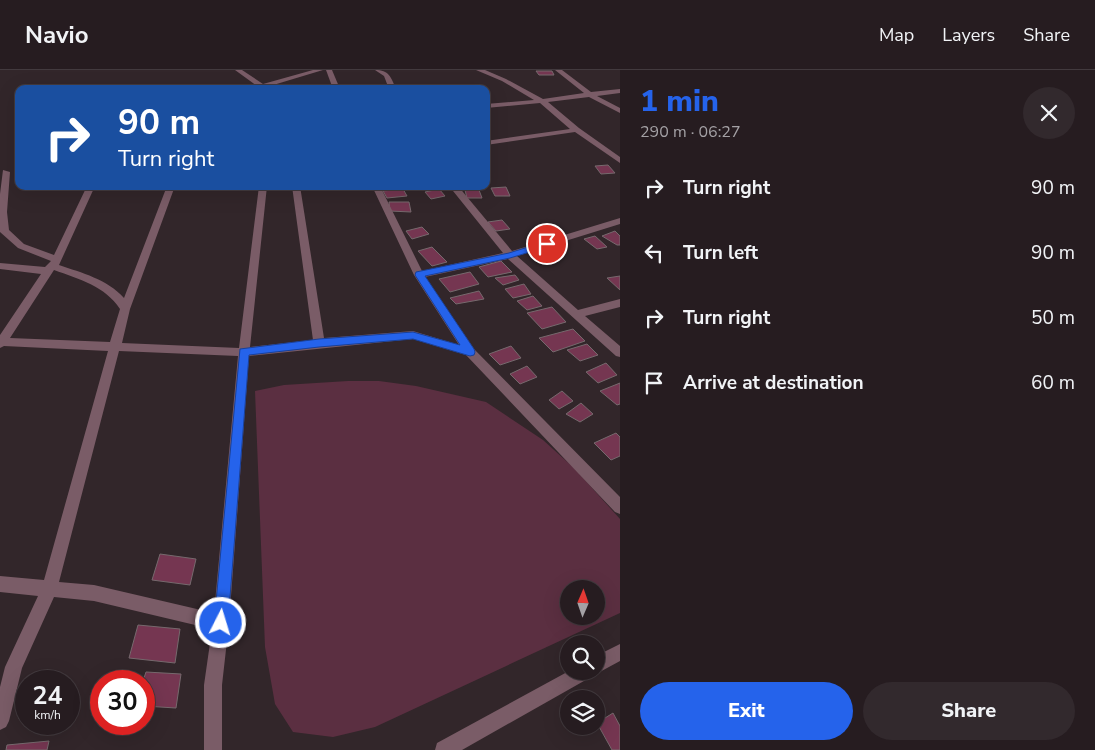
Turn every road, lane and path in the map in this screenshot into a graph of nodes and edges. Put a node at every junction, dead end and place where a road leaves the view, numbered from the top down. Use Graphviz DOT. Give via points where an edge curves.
graph roads {
  1 [pos="238,70"];
  2 [pos="320,70"];
  3 [pos="329,70"];
  4 [pos="378,70"];
  5 [pos="479,70"];
  6 [pos="558,70"];
  7 [pos="260,85"];
  8 [pos="279,85"];
  9 [pos="335,85"];
  10 [pos="391,85"];
  11 [pos="620,91"];
  12 [pos="589,94"];
  13 [pos="543,102"];
  14 [pos="490,106"];
  15 [pos="620,111"];
  16 [pos="576,130"];
  17 [pos="490,142"];
  18 [pos="620,161"];
  19 [pos="6,171"];
  20 [pos="89,190"];
  21 [pos="170,190"];
  22 [pos="263,190"];
  23 [pos="297,190"];
  24 [pos="378,190"];
  25 [pos="456,190"];
  26 [pos="620,221"];
  27 [pos="510,255"];
  28 [pos="0,266"];
  29 [pos="53,266"];
  30 [pos="419,275"];
  31 [pos="620,303"];
  32 [pos="125,309"];
  33 [pos="576,314"];
  34 [pos="0,343"];
  35 [pos="319,343"];
  36 [pos="116,347"];
  37 [pos="244,352"];
  38 [pos="470,352"];
  39 [pos="620,353"];
  40 [pos="620,507"];
  41 [pos="0,584"];
  42 [pos="50,588"];
  43 [pos="221,623"];
  44 [pos="620,652"];
  45 [pos="605,660"];
  46 [pos="569,680"];
  47 [pos="0,721"];
  48 [pos="213,750"];
  49 [pos="444,750"];
  1 -- 7 [label="street"];
  2 -- 8 [label="street"];
  3 -- 9 [label="street"];
  4 -- 10 [label="street" via="387,75"];
  5 -- 13 [label="street"];
  6 -- 12 [label="street"];
  11 -- 12 [label="street"];
  12 -- 13 [label="street"];
  12 -- 15 [label="street"];
  13 -- 14 [label="street"];
  13 -- 16 [label="street"];
  16 -- 17 [label="street"];
  16 -- 18 [label="street"];
  19 -- 29 [label="street" via="2,212 4,231"];
  20 -- 29 [label="street"];
  21 -- 32 [label="street"];
  22 -- 37 [label="street"];
  23 -- 35 [label="street"];
  24 -- 30 [label="street"];
  25 -- 27 [label="street"];
  26 -- 27 [label="street"];
  27 -- 30 [label="street"];
  27 -- 33 [label="street"];
  28 -- 29 [label="street"];
  29 -- 32 [label="street" via="102,284 120,297"];
  29 -- 34 [label="street"];
  30 -- 38 [label="street"];
  31 -- 33 [label="street"];
  32 -- 36 [label="street"];
  33 -- 39 [label="street"];
  34 -- 36 [label="street"];
  35 -- 37 [label="street"];
  35 -- 38 [label="street" via="413,335"];
  36 -- 37 [label="street"];
  36 -- 42 [label="street"];
  37 -- 43 [label="street"];
  38 -- 40 [label="street"];
  41 -- 42 [label="street"];
  42 -- 43 [label="street" via="94,593"];
  42 -- 47 [label="street" via="14,667"];
  43 -- 48 [label="street" via="213,685"];
  44 -- 45 [label="street"];
  46 -- 49 [label="street"];
}
